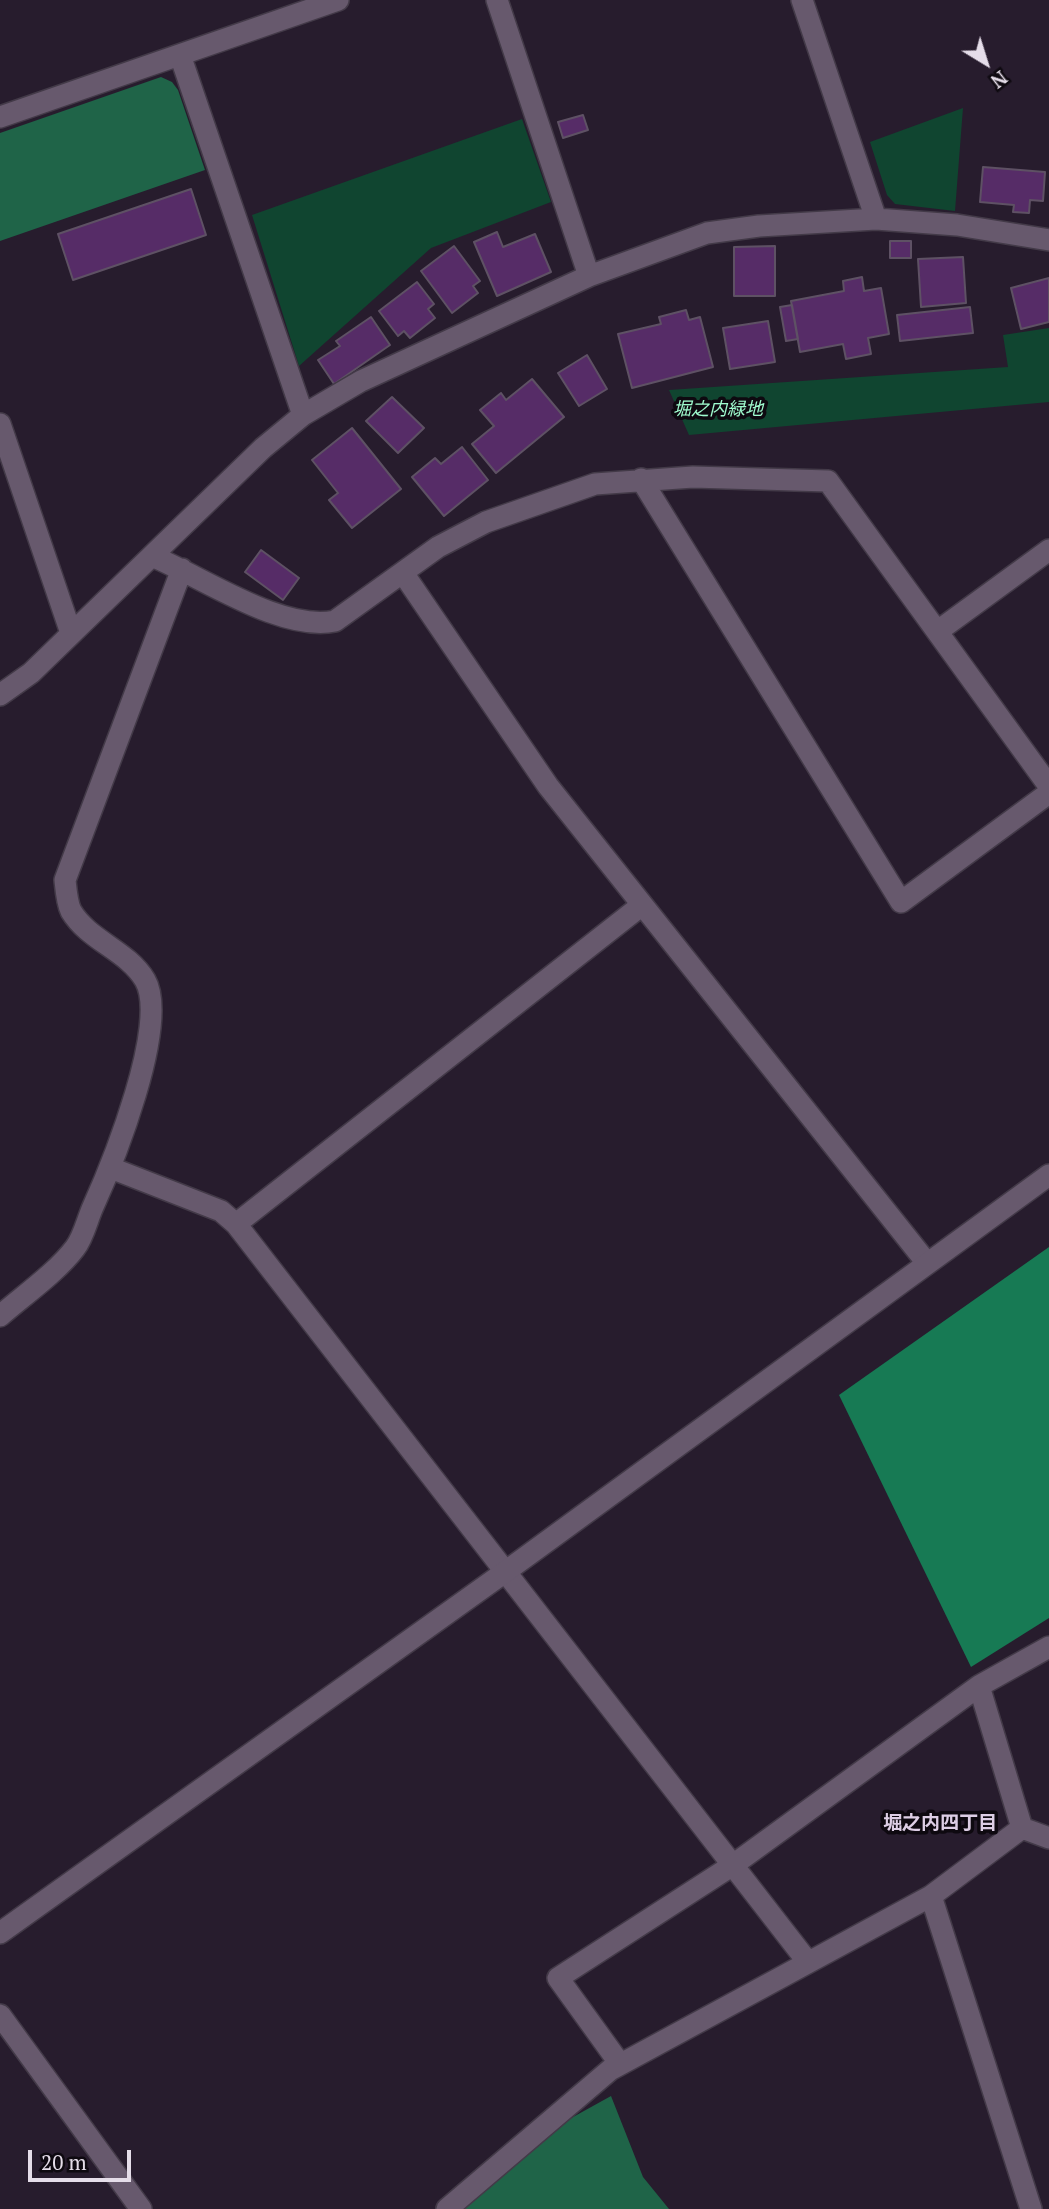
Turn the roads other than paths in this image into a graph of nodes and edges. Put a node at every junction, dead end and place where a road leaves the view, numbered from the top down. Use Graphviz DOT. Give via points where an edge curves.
graph roads {
  1 [pos="338,0"];
  2 [pos="497,0"];
  3 [pos="802,0"];
  4 [pos="180,55"];
  5 [pos="0,117"];
  6 [pos="876,219"];
  7 [pos="1049,240"];
  8 [pos="589,276"];
  9 [pos="303,415"];
  10 [pos="0,424"];
  11 [pos="641,479"];
  12 [pos="1049,550"];
  13 [pos="154,557"];
  14 [pos="182,569"];
  15 [pos="402,573"];
  16 [pos="938,631"];
  17 [pos="71,633"];
  18 [pos="0,695"];
  19 [pos="1049,786"];
  20 [pos="1049,793"];
  21 [pos="642,905"];
  22 [pos="111,1168"];
  23 [pos="1049,1175"];
  24 [pos="236,1224"];
  25 [pos="927,1263"];
  26 [pos="0,1316"];
  27 [pos="505,1572"];
  28 [pos="1049,1647"];
  29 [pos="979,1686"];
  30 [pos="1022,1829"];
  31 [pos="1049,1838"];
  32 [pos="733,1865"];
  33 [pos="931,1896"];
  34 [pos="0,1933"];
  35 [pos="807,1961"];
  36 [pos="0,2015"];
  37 [pos="620,2064"];
  38 [pos="141,2209"];
  39 [pos="447,2209"];
  40 [pos="1031,2209"];
  1 -- 4 [label="street"];
  2 -- 8 [label="street"];
  3 -- 6 [label="street"];
  4 -- 5 [label="street"];
  4 -- 9 [label="street"];
  6 -- 7 [label="street" via="957,225"];
  6 -- 8 [label="street" via="707,233"];
  8 -- 9 [label="street" via="361,381"];
  9 -- 13 [label="street" via="263,448"];
  10 -- 17 [label="street"];
  11 -- 15 [label="street" via="595,484 486,522 438,547"];
  11 -- 16 [label="street" via="828,481"];
  11 -- 20 [label="street" via="901,902"];
  12 -- 16 [label="street"];
  13 -- 14 [label="street"];
  13 -- 17 [label="street"];
  14 -- 15 [label="street" via="282,618 318,624 335,621"];
  14 -- 22 [label="street" via="65,880 70,910 146,982 150,1013 144,1062"];
  15 -- 21 [label="street" via="548,786"];
  16 -- 19 [label="street"];
  17 -- 18 [label="street" via="31,673"];
  21 -- 24 [label="street"];
  21 -- 25 [label="street"];
  22 -- 24 [label="street" via="221,1211"];
  22 -- 26 [label="street" via="76,1248"];
  23 -- 25 [label="street"];
  24 -- 27 [label="street"];
  25 -- 27 [label="street"];
  27 -- 32 [label="street"];
  27 -- 34 [label="street"];
  28 -- 29 [label="street"];
  29 -- 30 [label="street"];
  29 -- 32 [label="street"];
  30 -- 31 [label="street"];
  30 -- 33 [label="street"];
  32 -- 35 [label="street"];
  32 -- 37 [label="street" via="558,1978"];
  33 -- 35 [label="street"];
  33 -- 40 [label="street"];
  35 -- 37 [label="street"];
  36 -- 38 [label="street"];
  37 -- 39 [label="street"];
}
